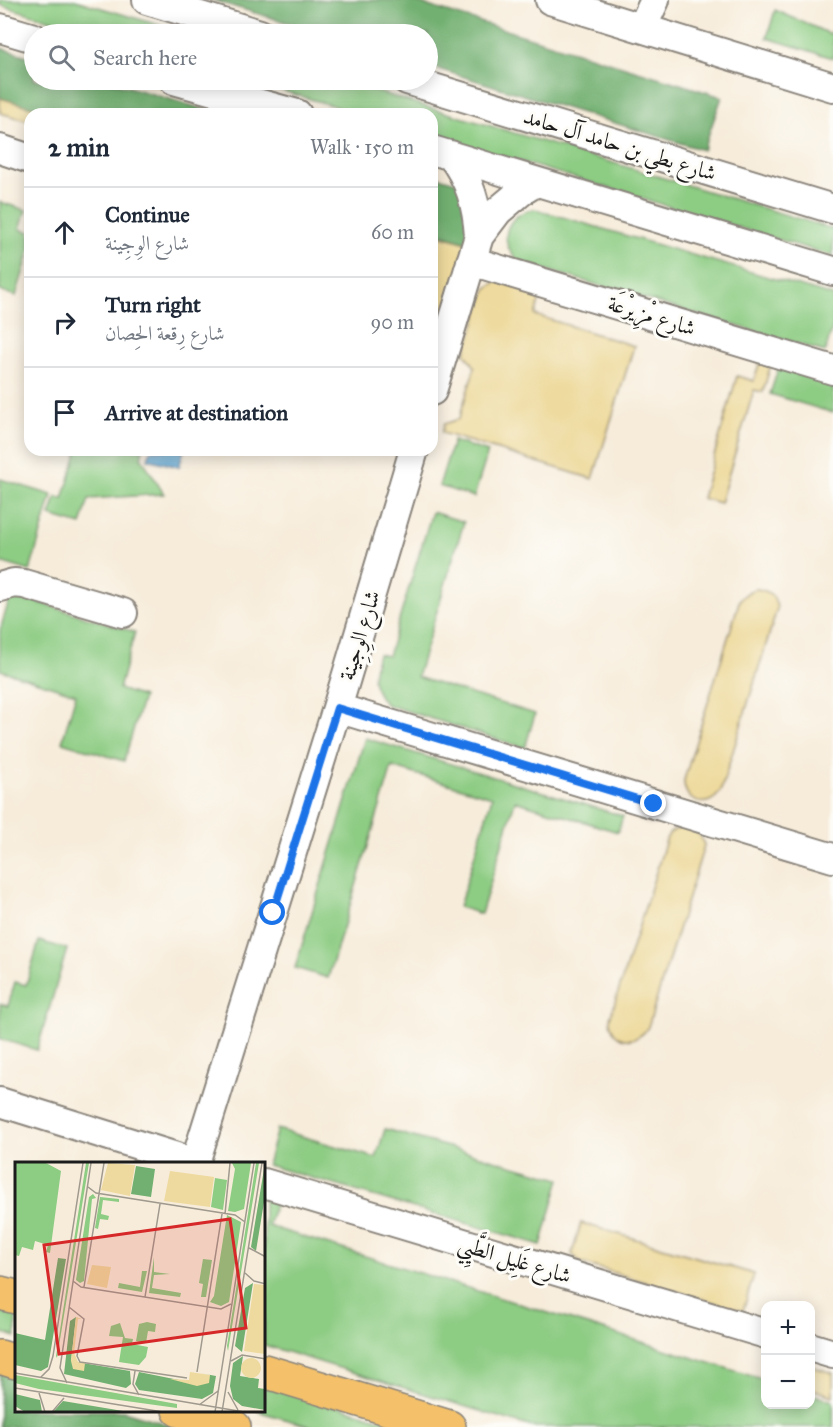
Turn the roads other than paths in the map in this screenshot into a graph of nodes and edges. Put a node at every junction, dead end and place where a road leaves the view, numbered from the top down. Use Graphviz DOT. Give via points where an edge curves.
graph roads {
  1 [pos="147,0"];
  2 [pos="549,0"];
  3 [pos="655,0"];
  4 [pos="227,24"];
  5 [pos="0,27"];
  6 [pos="642,28"];
  7 [pos="24,35"];
  8 [pos="833,87"];
  9 [pos="438,89"];
  10 [pos="201,90"];
  11 [pos="244,106"];
  12 [pos="0,149"];
  13 [pos="442,153"];
  14 [pos="24,157"];
  15 [pos="536,182"];
  16 [pos="833,209"];
  17 [pos="475,248"];
  18 [pos="833,272"];
  19 [pos="833,370"];
  20 [pos="438,371"];
  21 [pos="412,456"];
  22 [pos="0,587"];
  23 [pos="123,613"];
  24 [pos="337,708"];
  25 [pos="833,858"];
  26 [pos="0,1102"];
  27 [pos="193,1162"];
  28 [pos="196,1162"];
  29 [pos="266,1184"];
  30 [pos="0,1293"];
  31 [pos="15,1297"];
  32 [pos="761,1333"];
  33 [pos="815,1349"];
  34 [pos="833,1354"];
  35 [pos="0,1357"];
  36 [pos="15,1362"];
  37 [pos="266,1372"];
  38 [pos="185,1412"];
  39 [pos="234,1427"];
  40 [pos="449,1427"];
  1 -- 4 [label="street"];
  2 -- 6 [label="street"];
  3 -- 6 [label="street"];
  5 -- 7 [label="street"];
  6 -- 8 [label="street"];
  9 -- 16 [label="street, شارع بطي بن حامد آل حامد"];
  10 -- 11 [label="street"];
  12 -- 14 [label="street"];
  13 -- 15 [label="street"];
  13 -- 17 [label="street" via="470,184 476,209"];
  15 -- 17 [label="street" via="498,211"];
  15 -- 18 [label="street"];
  17 -- 19 [label="street, شارع مْزِيرْعَة"];
  17 -- 20 [label="street"];
  21 -- 24 [label="street, شارع الوِجِينة"];
  22 -- 23 [label="street" via="24,585"];
  24 -- 25 [label="street"];
  24 -- 28 [label="street, شارع الوِجِينة"];
  26 -- 27 [label="street"];
  29 -- 32 [label="street, شارع غَلِيل الطَّيِي"];
  30 -- 31 [label="main road"];
  33 -- 34 [label="street"];
  35 -- 36 [label="main road"];
  37 -- 40 [label="main road"];
  38 -- 39 [label="main road"];
}
